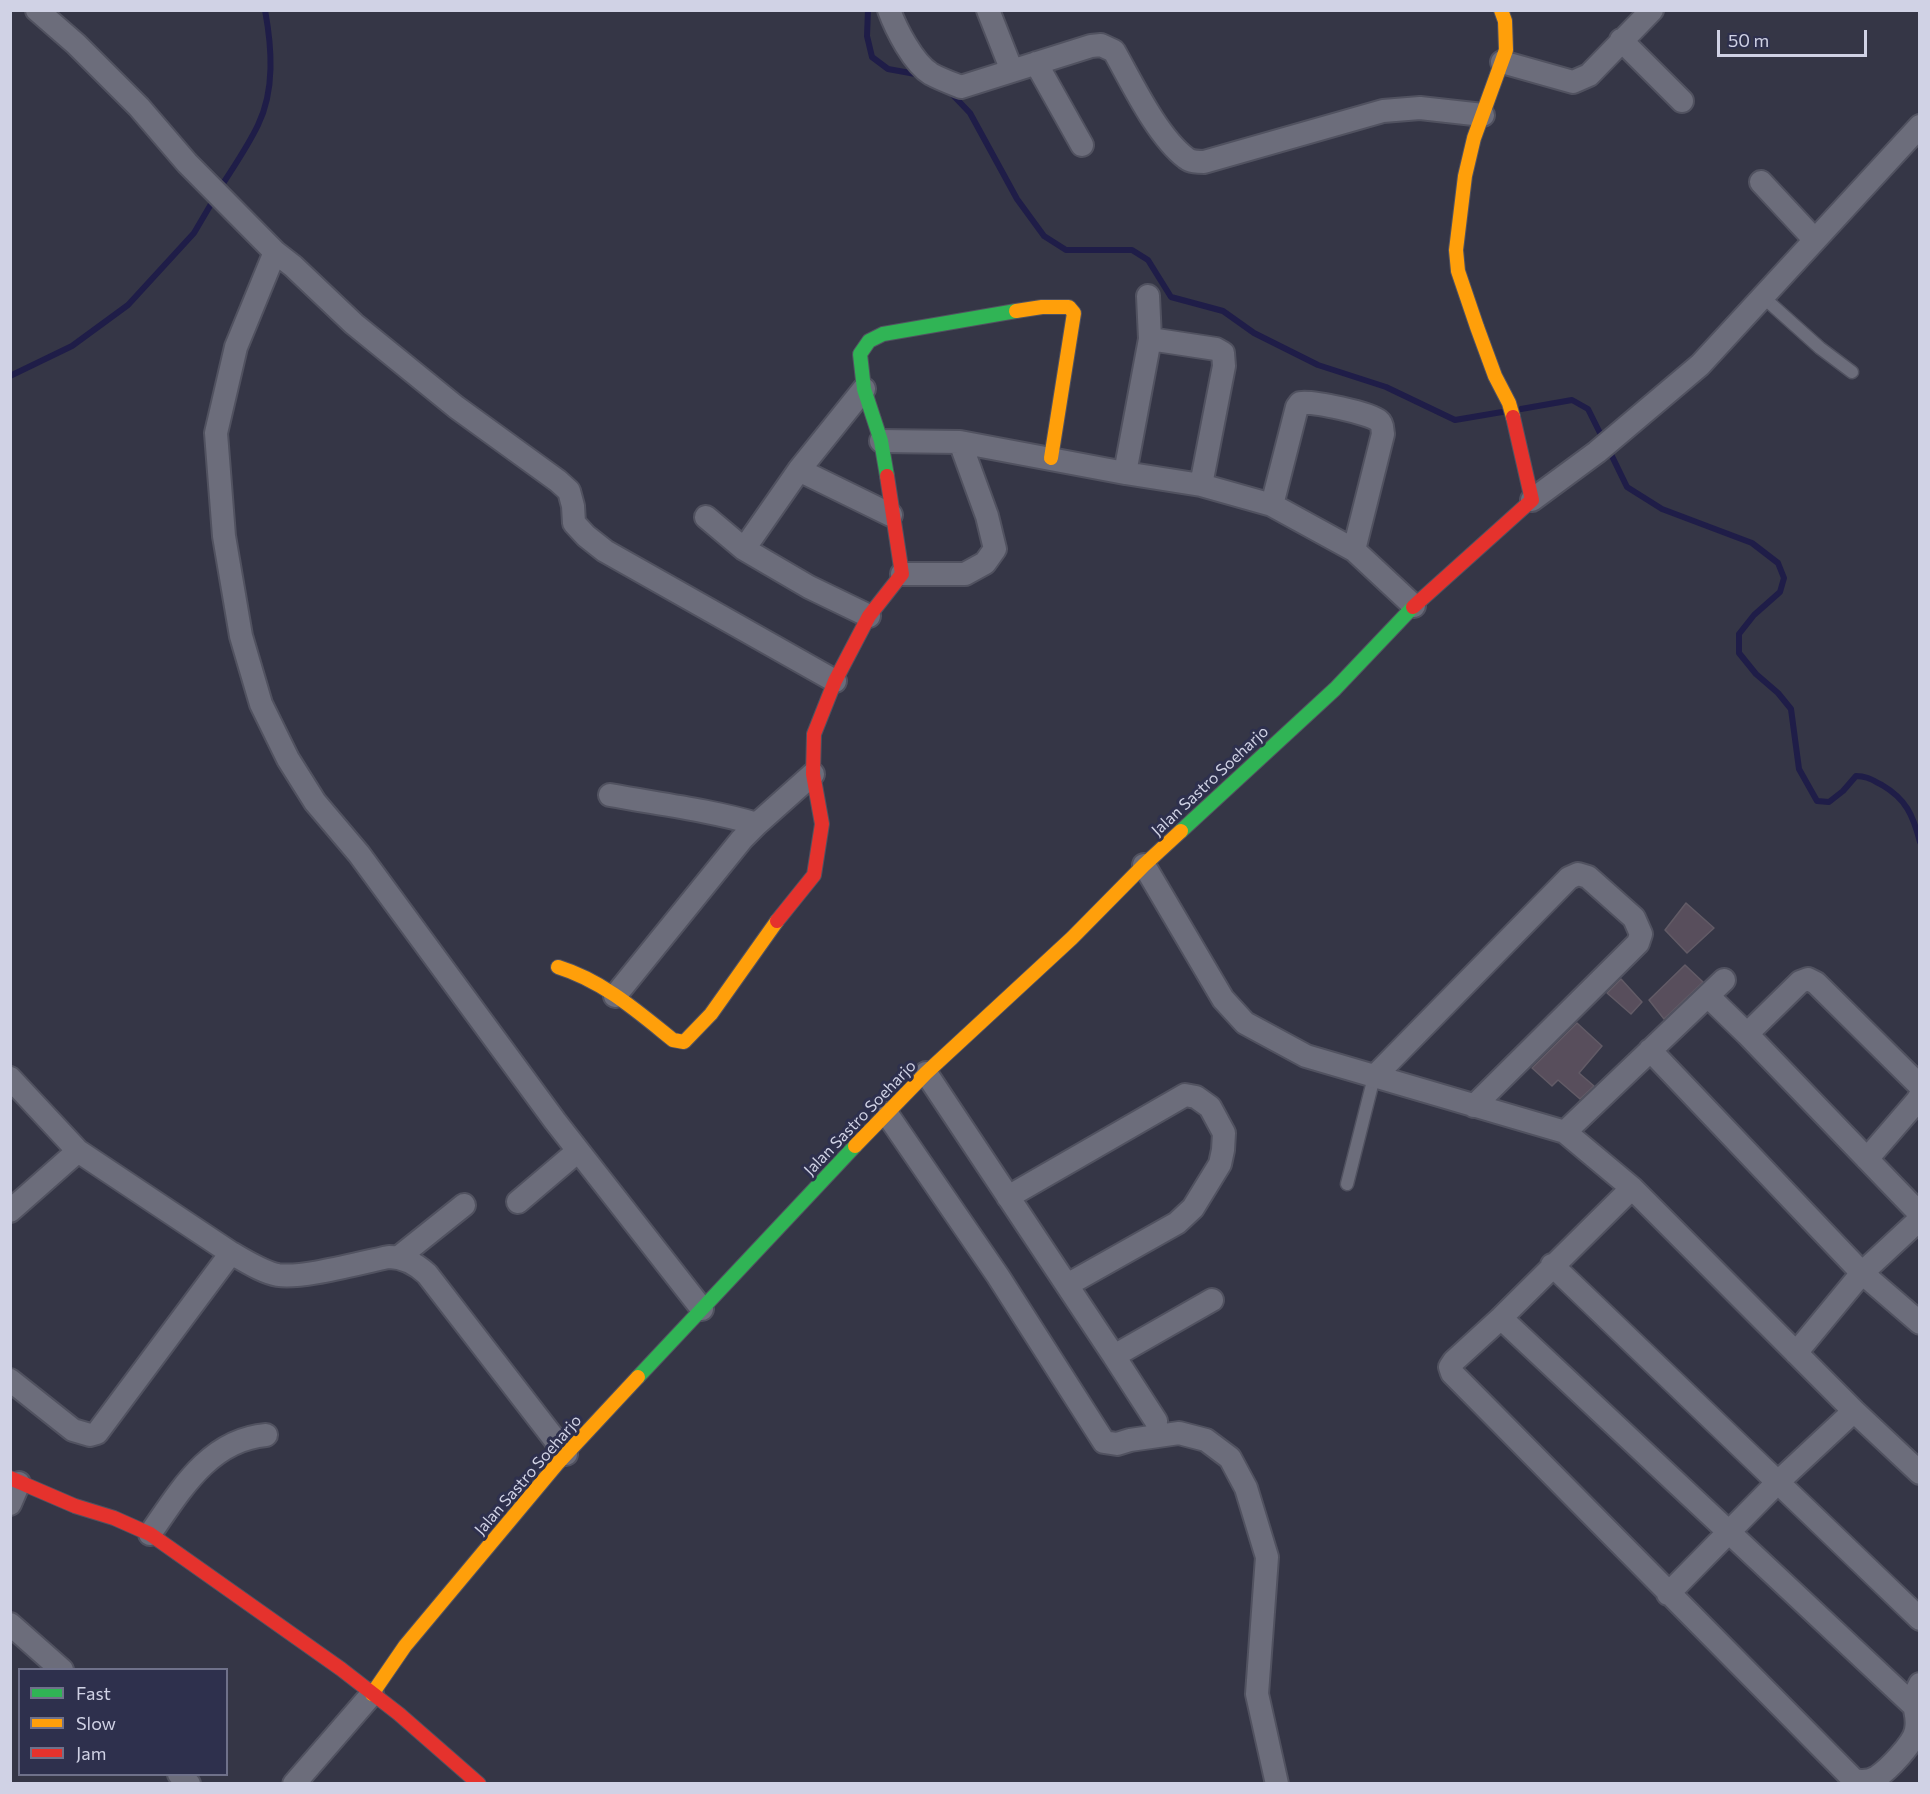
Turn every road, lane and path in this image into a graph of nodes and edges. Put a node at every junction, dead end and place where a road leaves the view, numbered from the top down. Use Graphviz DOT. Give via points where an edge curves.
graph roads {
  1 [pos="37,10"];
  2 [pos="889,10"];
  3 [pos="988,10"];
  4 [pos="1501,10"];
  5 [pos="1652,10"];
  6 [pos="1621,40"];
  7 [pos="1502,62"];
  8 [pos="1036,63"];
  9 [pos="1012,71"];
  10 [pos="1682,101"];
  11 [pos="1483,115"];
  12 [pos="1920,126"];
  13 [pos="1082,145"];
  14 [pos="1761,182"];
  15 [pos="1814,240"];
  16 [pos="275,252"];
  17 [pos="1148,296"];
  18 [pos="1762,296"];
  19 [pos="1150,339"];
  20 [pos="1852,372"];
  21 [pos="864,389"];
  22 [pos="881,441"];
  23 [pos="960,442"];
  24 [pos="1051,458"];
  25 [pos="799,470"];
  26 [pos="1125,473"];
  27 [pos="1201,485"];
  28 [pos="1532,500"];
  29 [pos="1272,505"];
  30 [pos="891,515"];
  31 [pos="706,517"];
  32 [pos="744,549"];
  33 [pos="1354,550"];
  34 [pos="902,574"];
  35 [pos="1414,606"];
  36 [pos="869,616"];
  37 [pos="835,681"];
  38 [pos="813,774"];
  39 [pos="610,795"];
  40 [pos="757,824"];
  41 [pos="1144,865"];
  42 [pos="558,967"];
  43 [pos="1724,980"];
  44 [pos="615,996"];
  45 [pos="1708,996"];
  46 [pos="1747,1034"];
  47 [pos="1650,1050"];
  48 [pos="926,1072"];
  49 [pos="1374,1077"];
  50 [pos="10,1078"];
  51 [pos="1920,1086"];
  52 [pos="1920,1096"];
  53 [pos="1474,1106"];
  54 [pos="887,1114"];
  55 [pos="1565,1132"];
  56 [pos="78,1151"];
  57 [pos="578,1151"];
  58 [pos="1867,1159"];
  59 [pos="1347,1184"];
  60 [pos="1632,1188"];
  61 [pos="1008,1197"];
  62 [pos="518,1202"];
  63 [pos="464,1205"];
  64 [pos="10,1211"];
  65 [pos="1920,1214"];
  66 [pos="1920,1219"];
  67 [pos="231,1253"];
  68 [pos="399,1257"];
  69 [pos="1552,1265"];
  70 [pos="1862,1273"];
  71 [pos="1067,1285"];
  72 [pos="1212,1300"];
  73 [pos="702,1309"];
  74 [pos="1501,1318"];
  75 [pos="1920,1323"];
  76 [pos="1796,1353"];
  77 [pos="1114,1356"];
  78 [pos="10,1380"];
  79 [pos="1854,1411"];
  80 [pos="1156,1421"];
  81 [pos="266,1435"];
  82 [pos="566,1454"];
  83 [pos="1920,1473"];
  84 [pos="1778,1482"];
  85 [pos="13,1488"];
  86 [pos="150,1534"];
  87 [pos="1730,1534"];
  88 [pos="1668,1594"];
  89 [pos="1920,1619"];
  90 [pos="10,1624"];
  91 [pos="60,1668"];
  92 [pos="372,1694"];
  93 [pos="1916,1695"];
  94 [pos="294,1784"];
  95 [pos="479,1784"];
  96 [pos="1277,1784"];
  1 -- 16 [label="street" via="131,99 187,163"];
  2 -- 9 [label="street" via="915,59 929,73 961,87"];
  3 -- 9 [label="street"];
  4 -- 7 [label="street" via="1506,50"];
  5 -- 6 [label="street"];
  6 -- 7 [label="street" via="1589,75 1573,82"];
  6 -- 10 [label="street"];
  7 -- 11 [label="street"];
  8 -- 9 [label="street"];
  8 -- 11 [label="street" via="1091,46 1101,45 1114,51 1161,131 1193,161 1204,162 1383,111 1420,108"];
  8 -- 13 [label="street"];
  11 -- 28 [label="street" via="1465,176 1456,250 1458,272 1518,429"];
  12 -- 15 [label="street"];
  14 -- 15 [label="street"];
  15 -- 18 [label="street"];
  16 -- 37 [label="street" via="354,324 456,407 569,491 574,523 585,536"];
  16 -- 57 [label="street" via="236,347 216,433 224,536 241,636 261,704 315,802 359,854"];
  17 -- 19 [label="street"];
  18 -- 20 [label="lane"];
  18 -- 28 [label="street" via="1700,365 1597,452"];
  19 -- 26 [label="street"];
  19 -- 27 [label="street" via="1223,353 1224,366"];
  21 -- 22 [label="street"];
  21 -- 24 [label="street" via="860,354 869,341 883,334 1042,307 1069,307 1074,313"];
  21 -- 25 [label="street"];
  22 -- 23 [label="street"];
  22 -- 30 [label="street"];
  23 -- 24 [label="street"];
  23 -- 34 [label="street" via="995,549 984,563 965,574"];
  24 -- 26 [label="street"];
  25 -- 30 [label="street"];
  25 -- 32 [label="street"];
  26 -- 27 [label="street"];
  27 -- 29 [label="street"];
  28 -- 35 [label="street, Jalan Sastro Soeharjo"];
  29 -- 33 [label="street"];
  29 -- 33 [label="street" via="1300,403 1337,407 1377,419 1383,434"];
  30 -- 34 [label="street"];
  31 -- 32 [label="street"];
  32 -- 36 [label="street"];
  33 -- 35 [label="street"];
  34 -- 36 [label="street"];
  35 -- 41 [label="street, Jalan Sastro Soeharjo" via="1335,689"];
  36 -- 37 [label="street"];
  37 -- 38 [label="street" via="814,734"];
  38 -- 40 [label="street"];
  38 -- 44 [label="street" via="822,824 814,875 711,1014 684,1042 673,1040"];
  39 -- 40 [label="street" via="720,813"];
  40 -- 44 [label="street"];
  41 -- 48 [label="street, Jalan Sastro Soeharjo" via="1072,938"];
  41 -- 49 [label="street" via="1223,999 1245,1023 1306,1056"];
  42 -- 44 [label="street" via="574,971"];
  43 -- 45 [label="street"];
  45 -- 46 [label="street"];
  45 -- 47 [label="street"];
  46 -- 51 [label="street" via="1800,982 1808,979"];
  46 -- 58 [label="street"];
  47 -- 55 [label="street"];
  47 -- 70 [label="street"];
  48 -- 54 [label="street, Jalan Sastro Soeharjo"];
  48 -- 61 [label="street"];
  49 -- 53 [label="street"];
  49 -- 53 [label="street" via="1569,878 1578,874 1588,877 1634,918 1641,934 1638,943"];
  49 -- 59 [label="lane"];
  50 -- 56 [label="street"];
  52 -- 58 [label="street"];
  53 -- 55 [label="street"];
  54 -- 73 [label="street, Jalan Sastro Soeharjo"];
  54 -- 96 [label="street" via="998,1276 1104,1442 1116,1444 1179,1433 1206,1440 1230,1458 1246,1488 1268,1557 1257,1694"];
  55 -- 60 [label="street"];
  56 -- 64 [label="street"];
  56 -- 67 [label="street"];
  57 -- 62 [label="street"];
  57 -- 73 [label="street"];
  58 -- 65 [label="street"];
  60 -- 69 [label="street"];
  60 -- 76 [label="street"];
  61 -- 71 [label="street"];
  61 -- 71 [label="street" via="1185,1095 1210,1107 1224,1133 1223,1150 1220,1164 1193,1208 1177,1223"];
  63 -- 68 [label="street"];
  66 -- 70 [label="street"];
  67 -- 68 [label="street" via="279,1275"];
  67 -- 78 [label="street" via="97,1433 73,1430"];
  68 -- 82 [label="street" via="427,1274"];
  69 -- 74 [label="street"];
  69 -- 84 [label="street"];
  70 -- 75 [label="street"];
  70 -- 76 [label="street"];
  71 -- 77 [label="street"];
  72 -- 77 [label="street"];
  73 -- 82 [label="street, Jalan Sastro Soeharjo"];
  74 -- 87 [label="street"];
  74 -- 88 [label="street" via="1454,1361 1450,1366 1452,1372"];
  76 -- 79 [label="street"];
  77 -- 80 [label="street"];
  79 -- 83 [label="street"];
  79 -- 84 [label="street"];
  81 -- 86 [label="street" via="250,1436 211,1455"];
  82 -- 92 [label="street, Jalan Sastro Soeharjo" via="405,1646"];
  84 -- 87 [label="street"];
  84 -- 89 [label="street"];
  85 -- 86 [label="street" via="114,1518"];
  86 -- 92 [label="street"];
  87 -- 88 [label="street"];
  87 -- 93 [label="street"];
  88 -- 93 [label="street" via="1854,1780 1862,1782 1876,1777 1901,1755 1917,1732"];
  90 -- 91 [label="street"];
  92 -- 94 [label="street"];
  92 -- 95 [label="street"];
}
